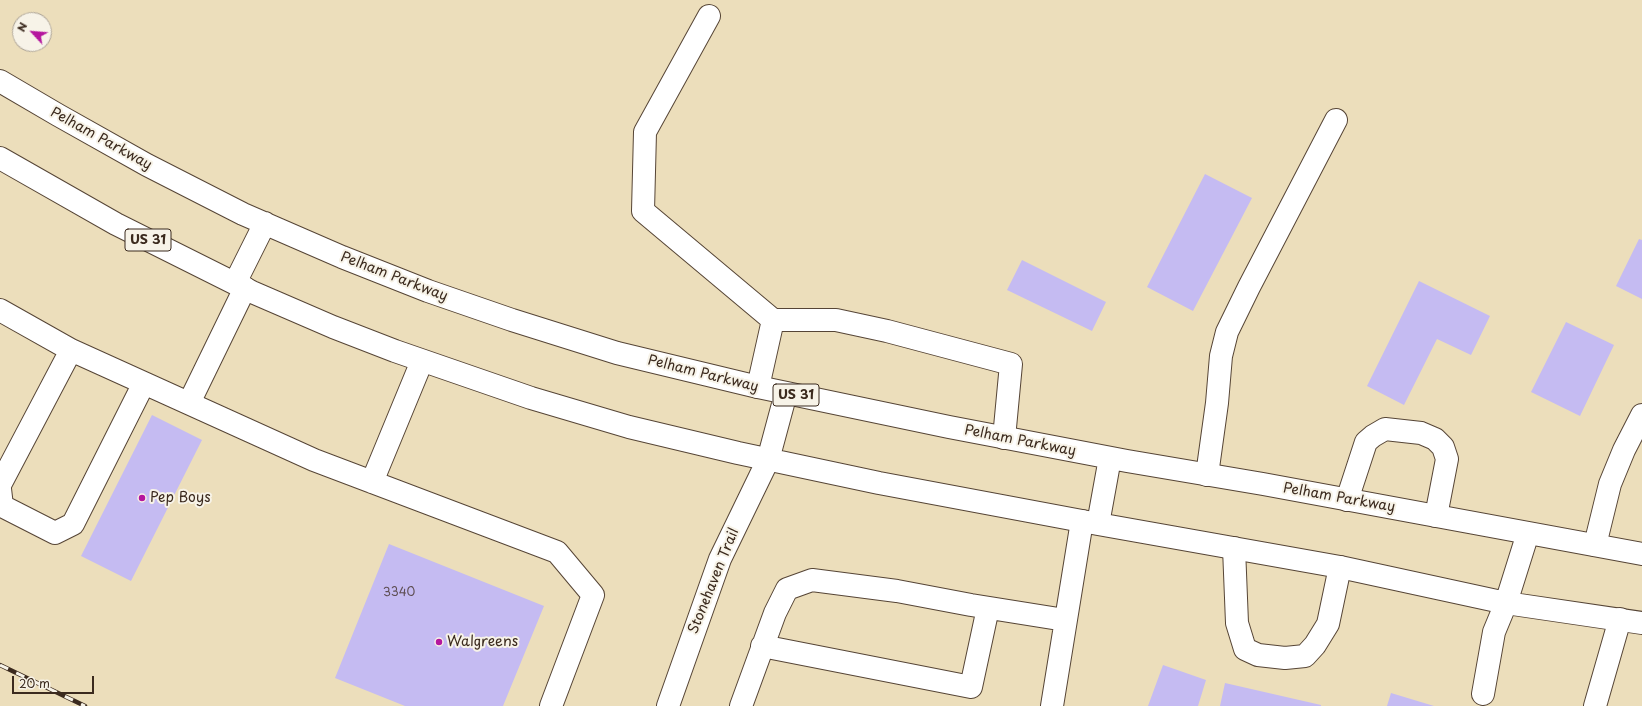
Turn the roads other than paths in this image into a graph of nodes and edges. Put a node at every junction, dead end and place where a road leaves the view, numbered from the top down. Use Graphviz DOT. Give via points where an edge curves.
graph roads {
  1 [pos="709,16"];
  2 [pos="0,81"];
  3 [pos="1336,120"];
  4 [pos="0,158"];
  5 [pos="265,223"];
  6 [pos="240,286"];
  7 [pos="0,310"];
  8 [pos="773,320"];
  9 [pos="72,350"];
  10 [pos="422,361"];
  11 [pos="144,383"];
  12 [pos="758,387"];
  13 [pos="786,393"];
  14 [pos="189,403"];
  15 [pos="1642,415"];
  16 [pos="1004,438"];
  17 [pos="1110,458"];
  18 [pos="768,460"];
  19 [pos="1207,475"];
  20 [pos="372,482"];
  21 [pos="0,485"];
  22 [pos="0,489"];
  23 [pos="1347,500"];
  24 [pos="1436,516"];
  25 [pos="1090,523"];
  26 [pos="1528,533"];
  27 [pos="1595,545"];
  28 [pos="1234,548"];
  29 [pos="1642,554"];
  30 [pos="1340,567"];
  31 [pos="1506,602"];
  32 [pos="988,608"];
  33 [pos="1620,619"];
  34 [pos="1065,620"];
  35 [pos="1642,624"];
  36 [pos="762,646"];
  37 [pos="1483,694"];
  38 [pos="970,697"];
  39 [pos="551,706"];
  40 [pos="668,706"];
  41 [pos="741,706"];
  42 [pos="1052,706"];
  43 [pos="1595,706"];
  1 -- 8 [label="main road" via="645,132 642,211"];
  2 -- 5 [label="main road, Pelham Parkway / US 31" via="147,164"];
  3 -- 19 [label="main road" via="1227,332 1221,356"];
  4 -- 6 [label="main road, US 31" via="116,224"];
  5 -- 6 [label="main road"];
  5 -- 12 [label="main road, Pelham Parkway / US 31" via="428,291 512,320 617,353"];
  6 -- 10 [label="main road, US 31" via="333,327"];
  6 -- 14 [label="main road"];
  7 -- 9 [label="main road"];
  8 -- 12 [label="main road"];
  8 -- 16 [label="main road" via="836,320 1011,364"];
  9 -- 11 [label="main road"];
  9 -- 21 [label="main road"];
  10 -- 18 [label="main road, US 31" via="531,398 629,427"];
  10 -- 20 [label="main road"];
  11 -- 14 [label="main road"];
  11 -- 22 [label="main road" via="73,524 55,533 2,506"];
  12 -- 13 [label="main road, Pelham Parkway / US 31"];
  13 -- 16 [label="main road, Pelham Parkway / US 31"];
  13 -- 18 [label="main road, Stonehaven Trail"];
  14 -- 20 [label="main road" via="314,460"];
  15 -- 27 [label="main road" via="1610,484"];
  16 -- 17 [label="main road, Pelham Parkway / US 31"];
  17 -- 19 [label="main road, Pelham Parkway / US 31"];
  17 -- 25 [label="main road"];
  18 -- 25 [label="main road, US 31"];
  18 -- 40 [label="main road, Stonehaven Trail" via="720,559"];
  19 -- 23 [label="main road, Pelham Parkway / US 31"];
  20 -- 39 [label="main road" via="557,552 594,595"];
  23 -- 24 [label="main road, Pelham Parkway / US 31"];
  23 -- 24 [label="main road" via="1366,442 1385,429 1421,433 1435,439 1443,447 1448,459"];
  24 -- 26 [label="main road, Pelham Parkway / US 31"];
  25 -- 28 [label="main road, US 31"];
  25 -- 34 [label="main road"];
  26 -- 27 [label="main road, Pelham Parkway / US 31"];
  26 -- 31 [label="main road"];
  27 -- 29 [label="main road, Pelham Parkway / US 31"];
  28 -- 30 [label="main road, US 31"];
  28 -- 30 [label="main road" via="1237,623 1245,649 1258,655 1285,658 1305,656 1328,624"];
  30 -- 31 [label="main road, US 31"];
  31 -- 33 [label="main road, US 31"];
  31 -- 37 [label="main road" via="1494,632"];
  32 -- 34 [label="main road"];
  32 -- 36 [label="main road" via="897,591 812,580 787,589"];
  32 -- 38 [label="main road"];
  33 -- 35 [label="main road, US 31"];
  33 -- 43 [label="main road"];
  34 -- 42 [label="main road"];
  36 -- 38 [label="main road"];
  36 -- 41 [label="main road"];
}
